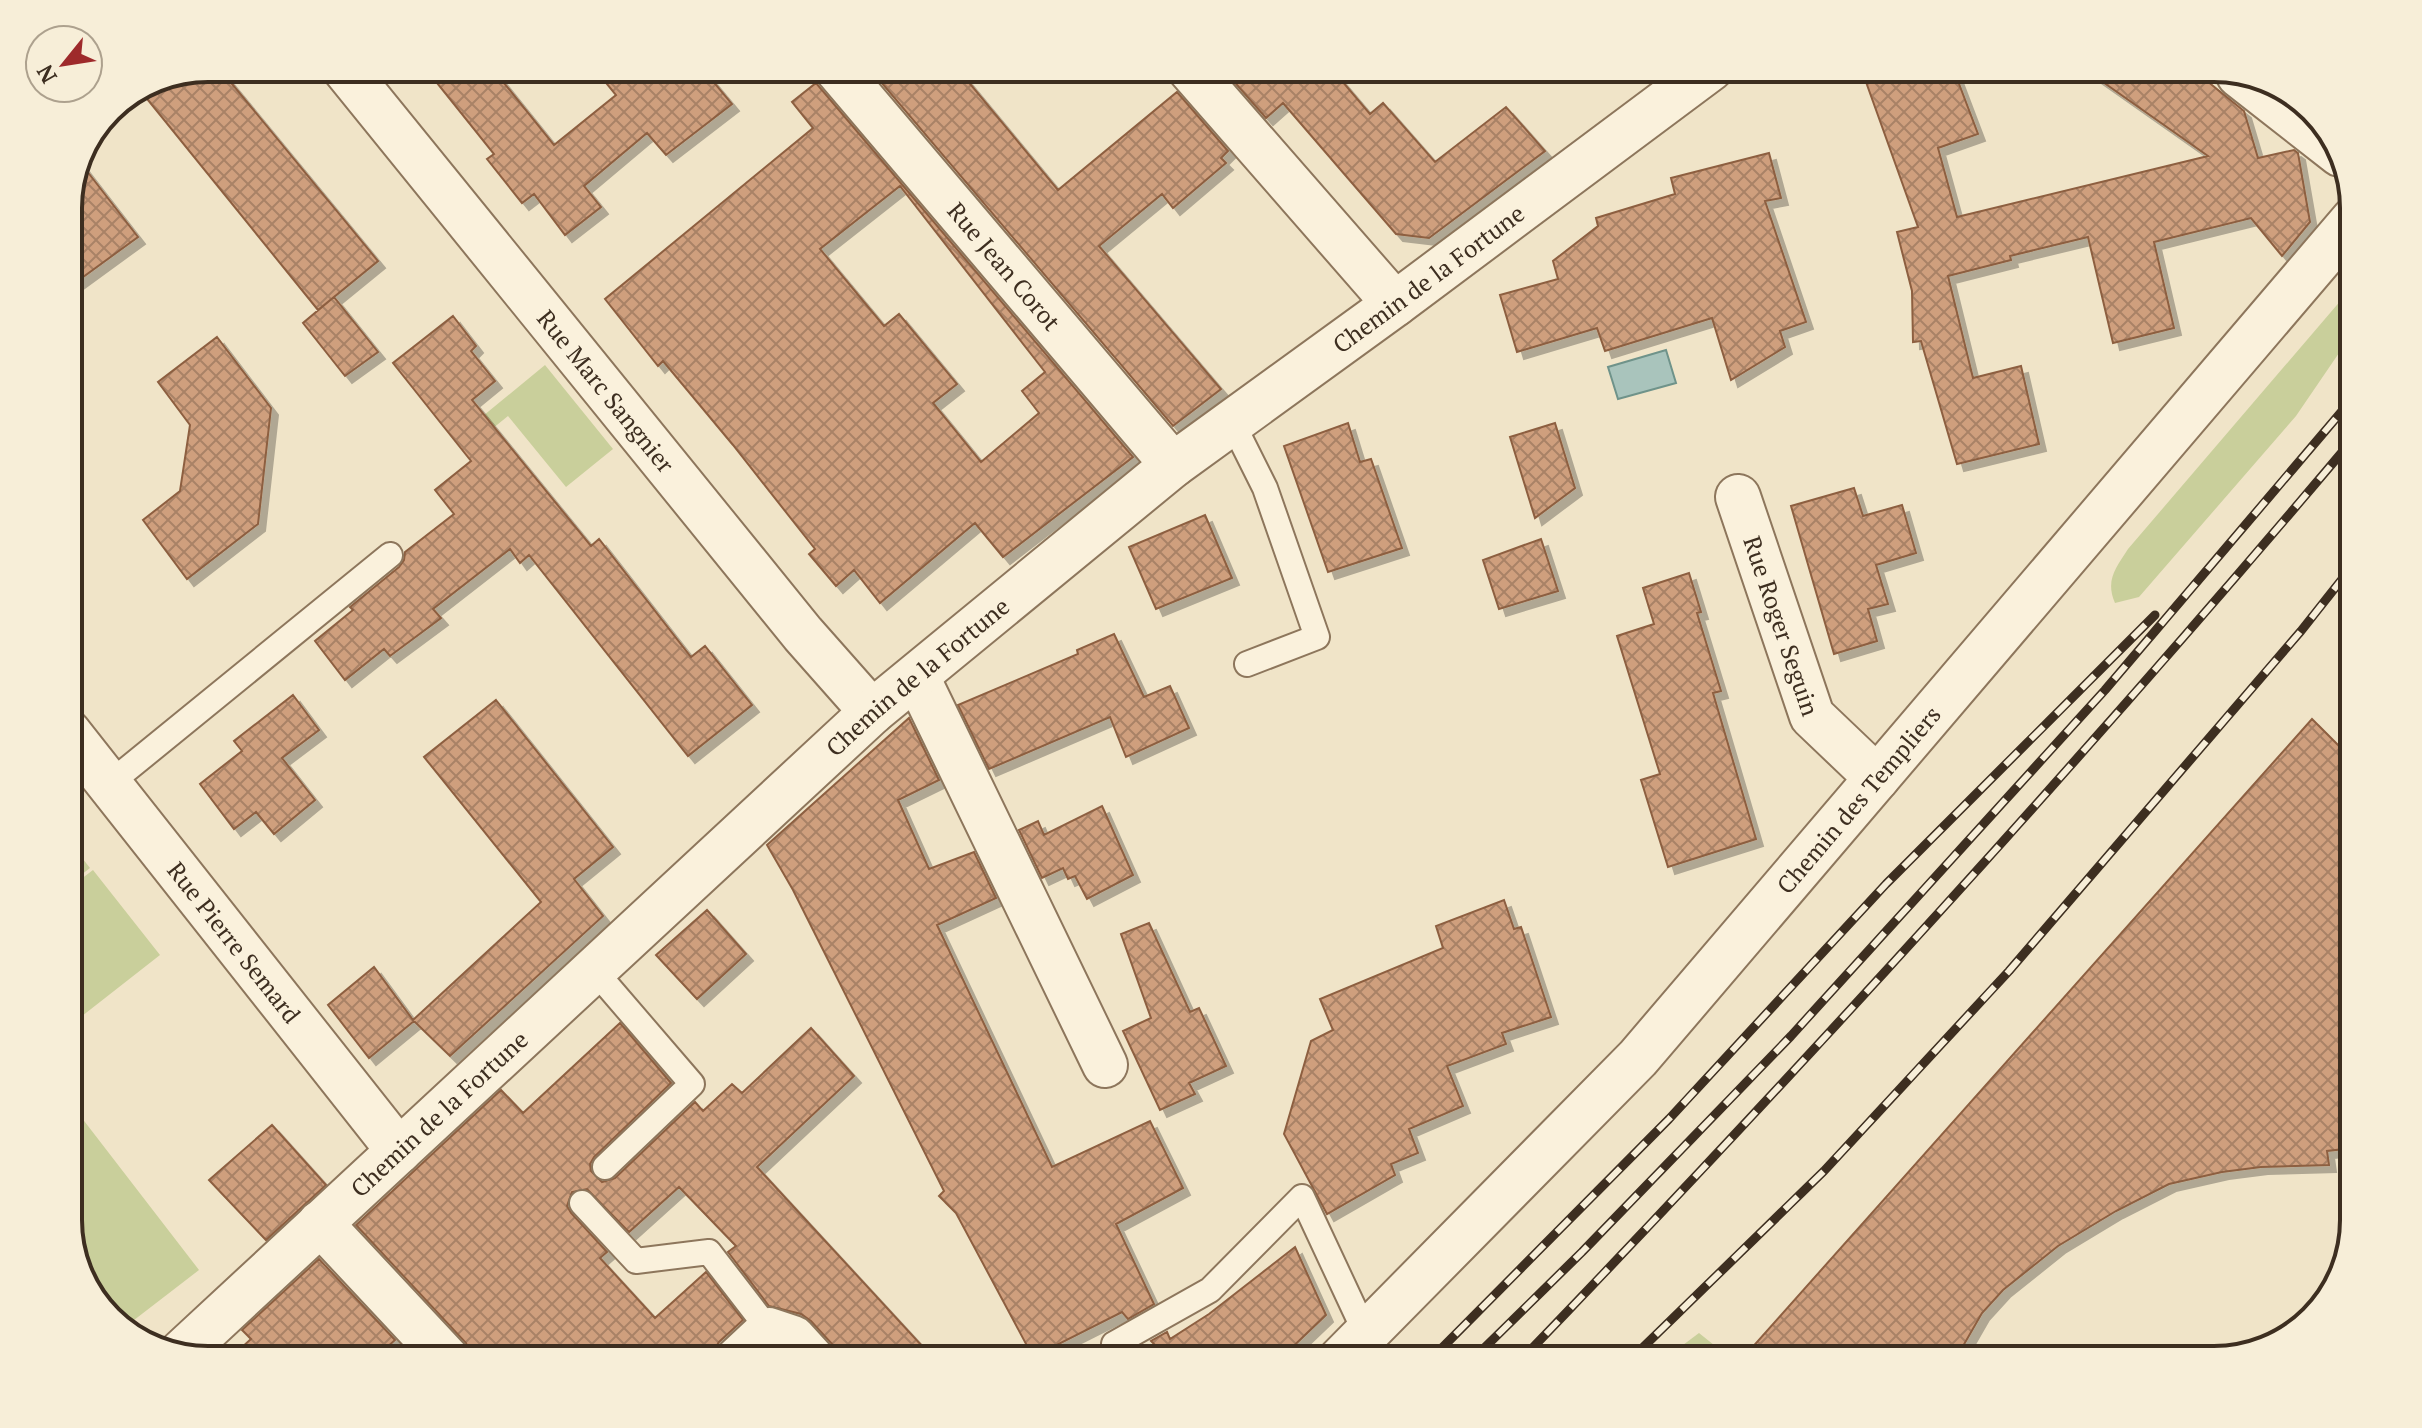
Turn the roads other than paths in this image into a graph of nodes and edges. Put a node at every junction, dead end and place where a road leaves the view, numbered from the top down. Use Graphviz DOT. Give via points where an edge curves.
graph roads {
  1 [pos="355,82"];
  2 [pos="848,82"];
  3 [pos="1201,82"];
  4 [pos="1692,82"];
  5 [pos="2260,91"];
  6 [pos="2317,136"];
  7 [pos="2340,235"];
  8 [pos="1395,304"];
  9 [pos="1232,422"];
  10 [pos="1173,465"];
  11 [pos="1738,497"];
  12 [pos="390,555"];
  13 [pos="1247,664"];
  14 [pos="917,677"];
  15 [pos="872,712"];
  16 [pos="82,750"];
  17 [pos="1877,778"];
  18 [pos="109,784"];
  19 [pos="594,970"];
  20 [pos="1105,1065"];
  21 [pos="399,1151"];
  22 [pos="605,1167"];
  23 [pos="582,1203"];
  24 [pos="320,1223"];
  25 [pos="769,1330"];
  26 [pos="1114,1344"];
  27 [pos="190,1345"];
  28 [pos="435,1346"];
  29 [pos="752,1346"];
  30 [pos="800,1346"];
  31 [pos="1353,1346"];
  32 [pos="1354,1346"];
  1 -- 15 [label="street, Rue Marc Sangnier"];
  2 -- 10 [label="street, Rue Jean Corot"];
  3 -- 8 [label="street"];
  4 -- 8 [label="street, Chemin de la Fortune"];
  5 -- 6 [label="street"];
  7 -- 17 [label="street, Chemin des Templiers"];
  8 -- 9 [label="street, Chemin de la Fortune"];
  9 -- 10 [label="street, Chemin de la Fortune"];
  9 -- 13 [label="lane" via="1265,488 1317,637"];
  10 -- 14 [label="street, Chemin de la Fortune"];
  11 -- 17 [label="street, Rue Roger Seguin" via="1812,716"];
  12 -- 18 [label="lane"];
  14 -- 15 [label="street, Chemin de la Fortune"];
  14 -- 20 [label="street"];
  15 -- 19 [label="street, Chemin de la Fortune"];
  16 -- 18 [label="street, Rue Pierre Semard"];
  17 -- 32 [label="street, Chemin des Templiers" via="1638,1058"];
  18 -- 21 [label="street, Rue Pierre Semard"];
  19 -- 21 [label="street, Chemin de la Fortune"];
  19 -- 22 [label="lane" via="692,1084"];
  21 -- 24 [label="street, Chemin de la Fortune"];
  23 -- 25 [label="lane" via="636,1261 709,1252"];
  24 -- 27 [label="street, Chemin de la Fortune"];
  24 -- 28 [label="street"];
  25 -- 29 [label="street"];
  25 -- 30 [label="street"];
  26 -- 31 [label="lane" via="1210,1290 1302,1197"];
}
